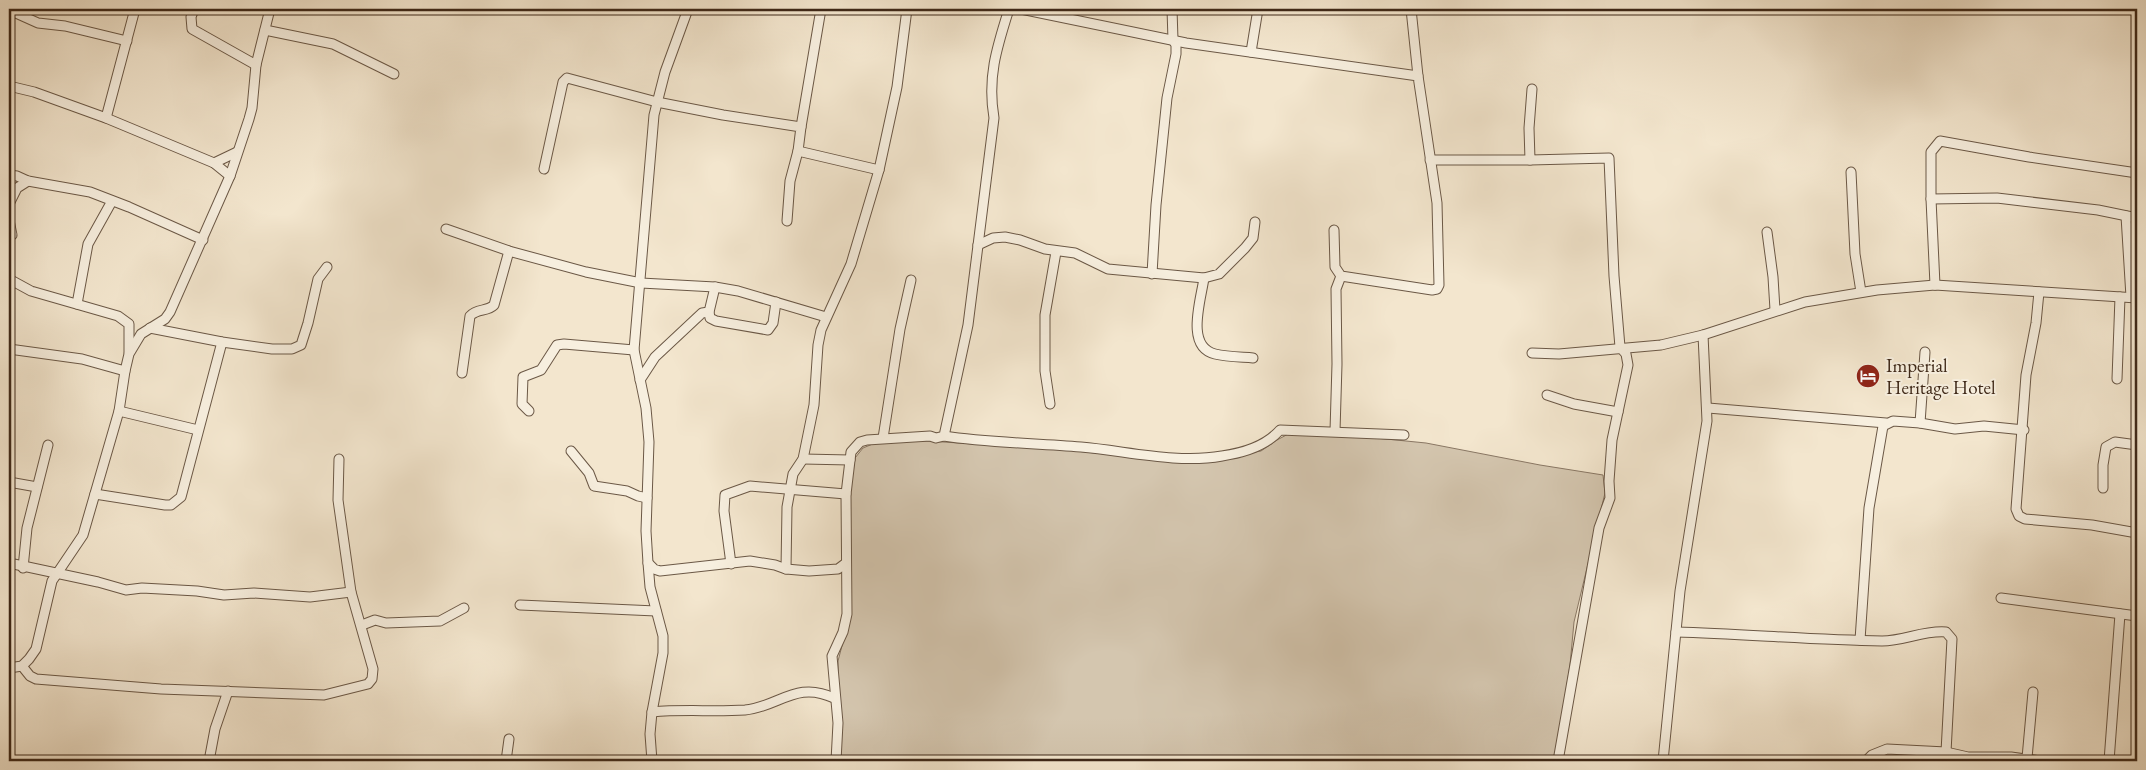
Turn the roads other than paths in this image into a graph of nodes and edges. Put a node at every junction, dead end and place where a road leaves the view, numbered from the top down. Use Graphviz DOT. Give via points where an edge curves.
graph roads {
  1 [pos="135,9"];
  2 [pos="194,9"];
  3 [pos="270,9"];
  4 [pos="688,9"];
  5 [pos="821,9"];
  6 [pos="907,9"];
  7 [pos="1009,9"];
  8 [pos="1021,9"];
  9 [pos="1172,9"];
  10 [pos="1258,9"];
  11 [pos="1411,9"];
  12 [pos="9,10"];
  13 [pos="266,30"];
  14 [pos="1173,40"];
  15 [pos="127,41"];
  16 [pos="1251,52"];
  17 [pos="256,65"];
  18 [pos="394,74"];
  19 [pos="1418,76"];
  20 [pos="9,86"];
  21 [pos="1532,90"];
  22 [pos="657,102"];
  23 [pos="106,118"];
  24 [pos="801,127"];
  25 [pos="798,151"];
  26 [pos="237,152"];
  27 [pos="1430,160"];
  28 [pos="1530,160"];
  29 [pos="214,163"];
  30 [pos="544,168"];
  31 [pos="879,170"];
  32 [pos="1851,172"];
  33 [pos="2137,172"];
  34 [pos="9,175"];
  35 [pos="230,176"];
  36 [pos="28,181"];
  37 [pos="1931,199"];
  38 [pos="112,201"];
  39 [pos="9,204"];
  40 [pos="2126,216"];
  41 [pos="2137,218"];
  42 [pos="9,220"];
  43 [pos="787,221"];
  44 [pos="1255,222"];
  45 [pos="446,229"];
  46 [pos="1334,230"];
  47 [pos="1766,232"];
  48 [pos="9,237"];
  49 [pos="203,240"];
  50 [pos="978,245"];
  51 [pos="509,251"];
  52 [pos="1056,252"];
  53 [pos="327,267"];
  54 [pos="1152,274"];
  55 [pos="1341,276"];
  56 [pos="1204,278"];
  57 [pos="9,279"];
  58 [pos="911,280"];
  59 [pos="641,283"];
  60 [pos="1935,285"];
  61 [pos="715,287"];
  62 [pos="1861,292"];
  63 [pos="2039,292"];
  64 [pos="2120,297"];
  65 [pos="2134,298"];
  66 [pos="776,302"];
  67 [pos="77,304"];
  68 [pos="1775,310"];
  69 [pos="709,312"];
  70 [pos="826,317"];
  71 [pos="150,328"];
  72 [pos="1703,335"];
  73 [pos="222,342"];
  74 [pos="1620,347"];
  75 [pos="9,348"];
  76 [pos="634,350"];
  77 [pos="1925,352"];
  78 [pos="1532,353"];
  79 [pos="129,354"];
  80 [pos="1253,358"];
  81 [pos="125,371"];
  82 [pos="462,373"];
  83 [pos="2117,379"];
  84 [pos="640,380"];
  85 [pos="1547,395"];
  86 [pos="1050,404"];
  87 [pos="1708,408"];
  88 [pos="119,411"];
  89 [pos="529,411"];
  90 [pos="1618,412"];
  91 [pos="1886,423"];
  92 [pos="1920,423"];
  93 [pos="198,430"];
  94 [pos="2024,430"];
  95 [pos="1335,431"];
  96 [pos="1404,435"];
  97 [pos="944,436"];
  98 [pos="883,438"];
  99 [pos="48,445"];
  100 [pos="2137,445"];
  101 [pos="571,451"];
  102 [pos="339,459"];
  103 [pos="803,459"];
  104 [pos="850,460"];
  105 [pos="9,482"];
  106 [pos="37,487"];
  107 [pos="2103,488"];
  108 [pos="791,491"];
  109 [pos="95,494"];
  110 [pos="846,494"];
  111 [pos="647,498"];
  112 [pos="2137,533"];
  113 [pos="9,563"];
  114 [pos="648,563"];
  115 [pos="846,563"];
  116 [pos="731,564"];
  117 [pos="23,568"];
  118 [pos="786,569"];
  119 [pos="57,573"];
  120 [pos="351,592"];
  121 [pos="2001,598"];
  122 [pos="520,606"];
  123 [pos="464,608"];
  124 [pos="656,611"];
  125 [pos="2120,614"];
  126 [pos="2137,616"];
  127 [pos="362,625"];
  128 [pos="1676,632"];
  129 [pos="1860,640"];
  130 [pos="22,666"];
  131 [pos="9,668"];
  132 [pos="228,691"];
  133 [pos="2033,692"];
  134 [pos="834,698"];
  135 [pos="652,712"];
  136 [pos="509,739"];
  137 [pos="1946,752"];
  138 [pos="2027,758"];
  139 [pos="209,761"];
  140 [pos="506,761"];
  141 [pos="652,761"];
  142 [pos="836,761"];
  143 [pos="1558,761"];
  144 [pos="1663,761"];
  145 [pos="1866,761"];
  146 [pos="2040,761"];
  147 [pos="2109,761"];
  1 -- 15 [label="street"];
  2 -- 17 [label="street" via="192,29"];
  3 -- 13 [label="street"];
  4 -- 22 [label="street"];
  5 -- 24 [label="street"];
  6 -- 31 [label="street" via="897,87"];
  7 -- 50 [label="street" via="990,85 994,118"];
  8 -- 14 [label="street"];
  9 -- 14 [label="street"];
  10 -- 16 [label="street"];
  11 -- 19 [label="street"];
  12 -- 15 [label="street" via="38,24 65,26"];
  13 -- 17 [label="street"];
  13 -- 18 [label="street" via="333,44"];
  14 -- 16 [label="street"];
  14 -- 54 [label="street" via="1176,54 1167,98"];
  15 -- 23 [label="street"];
  16 -- 19 [label="street"];
  17 -- 26 [label="street" via="252,108"];
  19 -- 27 [label="street"];
  20 -- 23 [label="street"];
  21 -- 28 [label="street"];
  22 -- 24 [label="street" via="723,116"];
  22 -- 30 [label="street" via="567,78 563,82"];
  22 -- 59 [label="street" via="650,150"];
  23 -- 29 [label="street"];
  24 -- 25 [label="street"];
  25 -- 31 [label="street"];
  25 -- 43 [label="street" via="790,181"];
  26 -- 29 [label="street"];
  26 -- 35 [label="street"];
  27 -- 28 [label="street"];
  27 -- 55 [label="street" via="1437,209 1437,289"];
  28 -- 74 [label="street" via="1609,158"];
  29 -- 35 [label="street"];
  31 -- 70 [label="street" via="851,264"];
  32 -- 62 [label="street" via="1855,254"];
  33 -- 37 [label="street" via="1940,141 1931,152"];
  34 -- 36 [label="street"];
  35 -- 49 [label="street"];
  36 -- 38 [label="street" via="76,188"];
  36 -- 39 [label="street" via="17,188"];
  37 -- 40 [label="street" via="1997,198"];
  37 -- 60 [label="street"];
  38 -- 49 [label="street"];
  38 -- 67 [label="street" via="88,244"];
  40 -- 41 [label="street"];
  40 -- 65 [label="street"];
  42 -- 48 [label="street" via="12,235"];
  44 -- 56 [label="street" via="1253,238 1245,248 1219,274"];
  45 -- 51 [label="street"];
  46 -- 55 [label="street" via="1335,267"];
  47 -- 68 [label="street"];
  49 -- 71 [label="street" via="170,312"];
  50 -- 52 [label="street" via="1005,237"];
  50 -- 97 [label="street" via="968,325"];
  51 -- 59 [label="street"];
  51 -- 82 [label="street" via="494,306 470,316"];
  52 -- 54 [label="street" via="1075,254 1108,269"];
  52 -- 86 [label="street" via="1045,315"];
  53 -- 73 [label="street" via="318,279 301,344 292,349 272,349"];
  54 -- 56 [label="street"];
  55 -- 95 [label="street" via="1336,289 1338,364"];
  56 -- 80 [label="street" via="1197,326 1201,346 1216,355"];
  57 -- 67 [label="street" via="31,291"];
  58 -- 98 [label="street"];
  59 -- 61 [label="street"];
  59 -- 76 [label="street"];
  60 -- 62 [label="street"];
  60 -- 63 [label="street"];
  61 -- 66 [label="street"];
  61 -- 69 [label="street"];
  62 -- 68 [label="street"];
  63 -- 64 [label="street"];
  63 -- 94 [label="street" via="2026,375"];
  64 -- 65 [label="street"];
  64 -- 83 [label="street"];
  66 -- 69 [label="street" via="773,323 768,330 716,321 710,318"];
  66 -- 70 [label="street"];
  67 -- 79 [label="street" via="115,315 129,324"];
  68 -- 72 [label="street"];
  69 -- 84 [label="street" via="702,313 655,357"];
  70 -- 103 [label="street" via="818,345 814,405"];
  71 -- 73 [label="street"];
  71 -- 79 [label="street" via="136,340"];
  72 -- 74 [label="street" via="1661,345"];
  72 -- 87 [label="street"];
  73 -- 93 [label="street"];
  74 -- 78 [label="street" via="1559,354"];
  74 -- 90 [label="street" via="1626,354 1628,365"];
  75 -- 81 [label="street" via="82,359"];
  76 -- 84 [label="street"];
  76 -- 89 [label="street" via="557,345 541,370 523,377 522,404"];
  77 -- 92 [label="street"];
  79 -- 81 [label="street"];
  81 -- 88 [label="street"];
  84 -- 111 [label="street" via="649,442"];
  85 -- 90 [label="street"];
  87 -- 91 [label="street"];
  87 -- 128 [label="street"];
  88 -- 93 [label="street"];
  88 -- 109 [label="street"];
  90 -- 143 [label="street" via="1608,481 1610,498 1599,528"];
  91 -- 92 [label="street"];
  91 -- 129 [label="street" via="1881,432 1869,508"];
  92 -- 94 [label="street" via="1955,429 1984,426"];
  93 -- 109 [label="street" via="177,502 165,505"];
  94 -- 112 [label="street" via="2016,509 2019,516"];
  95 -- 96 [label="street"];
  95 -- 97 [label="street" via="1280,430 1272,439 1255,447 1209,458"];
  97 -- 98 [label="street"];
  98 -- 104 [label="street" via="860,442 851,452"];
  99 -- 106 [label="street"];
  100 -- 107 [label="street" via="2115,442 2106,448"];
  101 -- 111 [label="street" via="589,473 594,486"];
  102 -- 120 [label="street" via="338,500"];
  103 -- 104 [label="street"];
  103 -- 108 [label="street" via="793,474"];
  104 -- 110 [label="street"];
  105 -- 106 [label="street"];
  106 -- 117 [label="street" via="27,528"];
  108 -- 110 [label="street"];
  108 -- 116 [label="street" via="750,486 725,495"];
  108 -- 118 [label="street"];
  109 -- 119 [label="street" via="76,548"];
  110 -- 115 [label="street"];
  111 -- 114 [label="street"];
  113 -- 117 [label="street"];
  114 -- 116 [label="street" via="660,571"];
  114 -- 124 [label="street"];
  115 -- 118 [label="street" via="829,570"];
  115 -- 134 [label="street" via="847,614 832,656"];
  116 -- 118 [label="street" via="750,561"];
  117 -- 119 [label="street"];
  119 -- 120 [label="street" via="126,590 142,588 224,595 310,597"];
  119 -- 130 [label="street" via="48,595 36,649"];
  120 -- 127 [label="street"];
  121 -- 125 [label="street"];
  122 -- 124 [label="street"];
  123 -- 127 [label="street" via="440,621 375,620"];
  124 -- 135 [label="street" via="663,636 663,653"];
  125 -- 126 [label="street"];
  125 -- 147 [label="street"];
  127 -- 132 [label="street" via="373,669 368,684 324,695"];
  128 -- 129 [label="street"];
  128 -- 144 [label="street"];
  129 -- 137 [label="street" via="1900,640 1936,631 1950,635"];
  130 -- 131 [label="street"];
  130 -- 132 [label="street" via="36,679"];
  132 -- 139 [label="street" via="215,729"];
  133 -- 138 [label="street"];
  134 -- 135 [label="street" via="819,692 805,692 789,694 758,708 745,710"];
  134 -- 142 [label="street" via="838,722"];
  135 -- 141 [label="street"];
  136 -- 140 [label="street"];
  137 -- 138 [label="street" via="1968,757"];
  137 -- 145 [label="street" via="1887,749"];
  138 -- 146 [label="street"];
}
